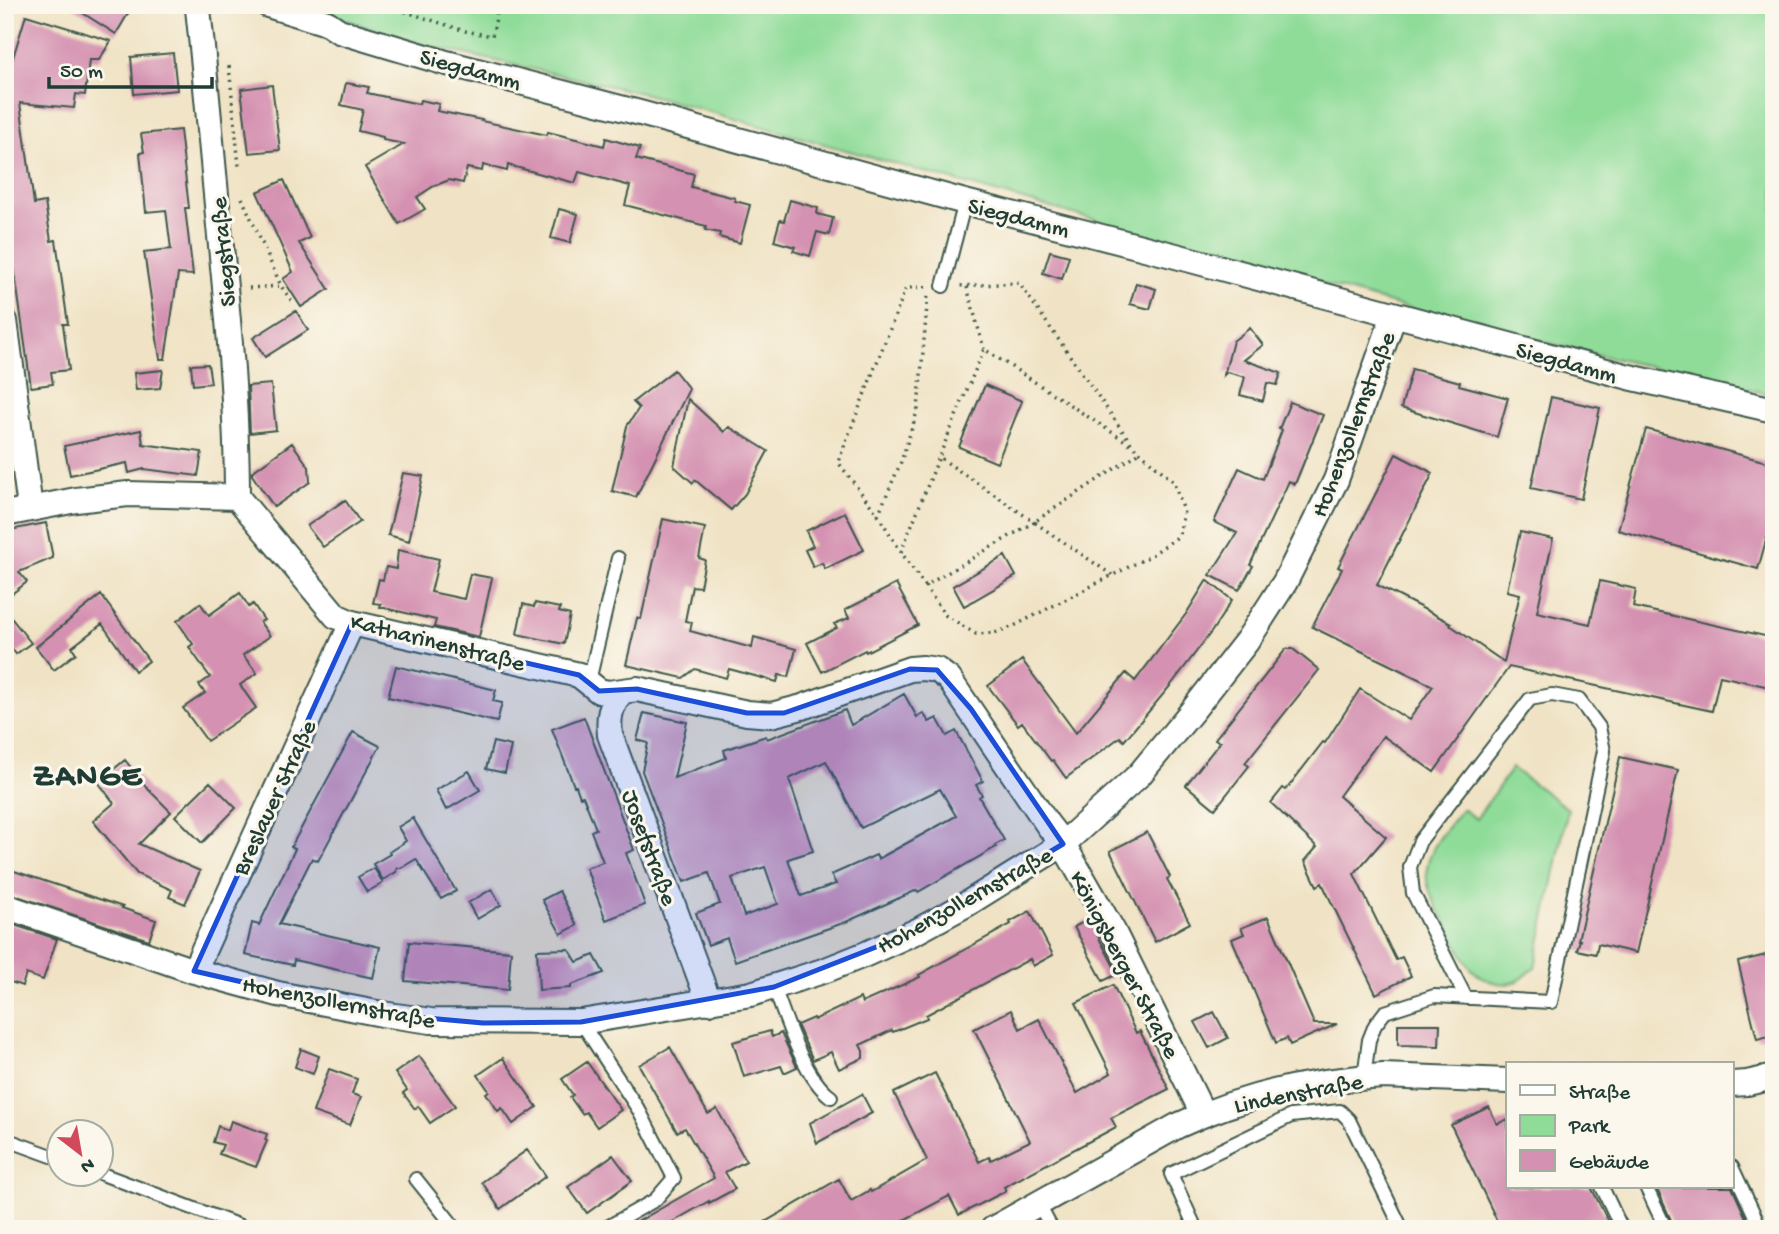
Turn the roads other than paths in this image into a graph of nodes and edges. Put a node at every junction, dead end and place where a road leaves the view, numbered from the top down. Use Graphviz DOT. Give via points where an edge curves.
graph roads {
  1 [pos="268,5"];
  2 [pos="200,6"];
  3 [pos="965,202"];
  4 [pos="943,286"];
  5 [pos="1394,315"];
  6 [pos="5,321"];
  7 [pos="1774,410"];
  8 [pos="237,497"];
  9 [pos="30,508"];
  10 [pos="5,514"];
  11 [pos="618,558"];
  12 [pos="352,623"];
  13 [pos="910,669"];
  14 [pos="589,681"];
  15 [pos="621,692"];
  16 [pos="1063,844"];
  17 [pos="5,906"];
  18 [pos="194,971"];
  19 [pos="774,986"];
  20 [pos="1466,998"];
  21 [pos="709,1002"];
  22 [pos="581,1022"];
  23 [pos="1364,1077"];
  24 [pos="1774,1077"];
  25 [pos="1506,1081"];
  26 [pos="1734,1084"];
  27 [pos="831,1097"];
  28 [pos="1203,1114"];
  29 [pos="5,1139"];
  30 [pos="46,1154"];
  31 [pos="1734,1171"];
  32 [pos="116,1179"];
  33 [pos="416,1179"];
  34 [pos="1602,1188"];
  35 [pos="1646,1188"];
  36 [pos="1038,1203"];
  37 [pos="248,1229"];
  38 [pos="456,1229"];
  39 [pos="604,1229"];
  40 [pos="993,1229"];
  41 [pos="1052,1229"];
  42 [pos="1196,1229"];
  43 [pos="1402,1229"];
  44 [pos="1622,1229"];
  45 [pos="1666,1229"];
  46 [pos="1761,1229"];
  1 -- 3 [label="street, Siegdamm" via="430,58"];
  2 -- 8 [label="street, Siegstraße" via="234,393"];
  3 -- 4 [label="lane"];
  3 -- 5 [label="street, Siegdamm"];
  5 -- 7 [label="street, Siegdamm"];
  5 -- 16 [label="street, Hohenzollernstraße" via="1336,480 1267,612 1139,775"];
  6 -- 9 [label="street"];
  8 -- 9 [label="street" via="128,494"];
  8 -- 12 [label="street, Katharinenstraße" via="337,616"];
  9 -- 10 [label="street"];
  11 -- 14 [label="lane"];
  12 -- 14 [label="street, Katharinenstraße"];
  12 -- 18 [label="street, Breslauer Straße"];
  13 -- 15 [label="street, Katharinenstraße" via="771,715 637,689"];
  13 -- 16 [label="street, Königsberger Straße" via="937,670 949,678"];
  14 -- 15 [label="street, Katharinenstraße" via="599,691"];
  15 -- 21 [label="street, Josefstraße" via="610,710 610,734"];
  16 -- 19 [label="street, Hohenzollernstraße" via="917,931 836,966"];
  16 -- 28 [label="street, Königsberger Straße" via="1113,931"];
  17 -- 18 [label="street, Hohenzollernstraße"];
  18 -- 22 [label="street, Hohenzollernstraße" via="278,994 431,1021"];
  19 -- 21 [label="street, Hohenzollernstraße"];
  19 -- 27 [label="lane" via="810,1072"];
  20 -- 20 [label="lane" via="1551,1002 1604,751 1599,727 1579,700 1552,695 1530,699 1420,841 1410,867 1413,893"];
  20 -- 23 [label="lane" via="1434,996 1385,1012 1369,1040"];
  21 -- 22 [label="street, Hohenzollernstraße"];
  22 -- 39 [label="lane" via="640,1112 674,1178 655,1200"];
  23 -- 25 [label="street, Lindenstraße"];
  23 -- 28 [label="street, Lindenstraße" via="1258,1095"];
  24 -- 26 [label="street"];
  28 -- 36 [label="street, Lindenstraße"];
  29 -- 30 [label="lane"];
  31 -- 46 [label="lane"];
  32 -- 37 [label="lane"];
  33 -- 38 [label="lane"];
  34 -- 44 [label="lane"];
  35 -- 45 [label="lane"];
  36 -- 40 [label="street, Lindenstraße"];
  36 -- 41 [label="lane"];
  42 -- 43 [label="lane" via="1171,1174 1291,1116 1340,1111 1349,1120"];
}
